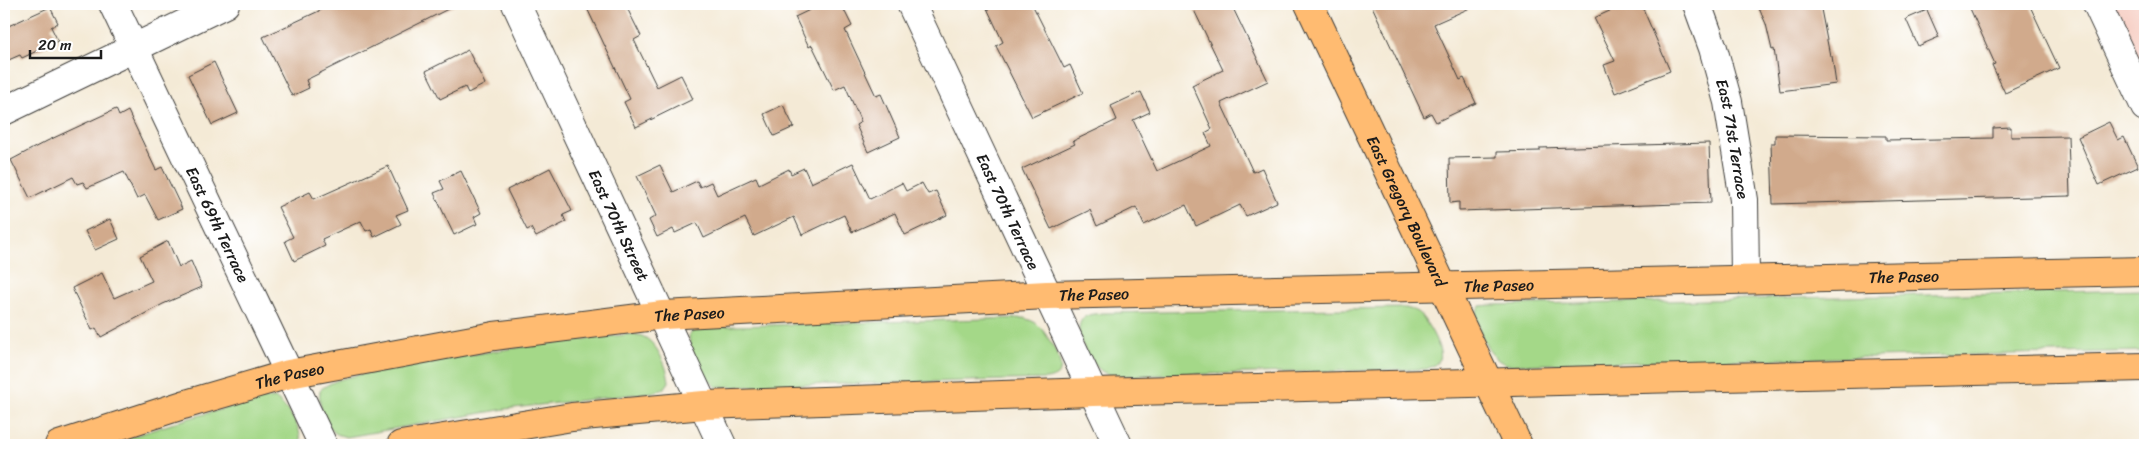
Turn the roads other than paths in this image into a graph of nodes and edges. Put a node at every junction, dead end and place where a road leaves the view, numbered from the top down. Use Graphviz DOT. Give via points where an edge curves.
graph roads {
  1 [pos="113,4"];
  2 [pos="225,4"];
  3 [pos="516,4"];
  4 [pos="911,4"];
  5 [pos="1309,4"];
  6 [pos="1697,4"];
  7 [pos="2098,4"];
  8 [pos="134,48"];
  9 [pos="2145,107"];
  10 [pos="4,110"];
  11 [pos="2145,271"];
  12 [pos="1745,278"];
  13 [pos="1442,284"];
  14 [pos="1047,295"];
  15 [pos="663,315"];
  16 [pos="2145,366"];
  17 [pos="289,374"];
  18 [pos="1488,384"];
  19 [pos="1093,392"];
  20 [pos="704,405"];
  21 [pos="59,445"];
  22 [pos="323,445"];
  23 [pos="401,445"];
  24 [pos="722,445"];
  25 [pos="1118,445"];
  26 [pos="1518,445"];
  1 -- 8 [label="street, East 69th Terrace"];
  2 -- 8 [label="street"];
  3 -- 15 [label="street, East 70th Street"];
  4 -- 14 [label="street, East 70th Terrace"];
  5 -- 13 [label="main road, East Gregory Boulevard"];
  6 -- 12 [label="street, East 71st Terrace" via="1728,102 1744,200"];
  7 -- 9 [label="street"];
  8 -- 10 [label="street"];
  8 -- 17 [label="street, East 69th Terrace"];
  11 -- 12 [label="main road, The Paseo"];
  12 -- 13 [label="main road, The Paseo"];
  13 -- 14 [label="main road, The Paseo"];
  13 -- 18 [label="main road, East Gregory Boulevard"];
  14 -- 15 [label="main road, The Paseo"];
  14 -- 19 [label="street, East 70th Terrace"];
  15 -- 17 [label="main road, The Paseo" via="494,336"];
  15 -- 20 [label="street, East 70th Street"];
  16 -- 18 [label="main road"];
  17 -- 21 [label="main road, The Paseo"];
  17 -- 22 [label="street, East 69th Terrace"];
  18 -- 19 [label="main road"];
  18 -- 26 [label="main road, East Gregory Boulevard"];
  19 -- 20 [label="main road"];
  19 -- 25 [label="street, East 70th Terrace"];
  20 -- 23 [label="main road" via="572,417"];
  20 -- 24 [label="street, East 70th Street"];
}
